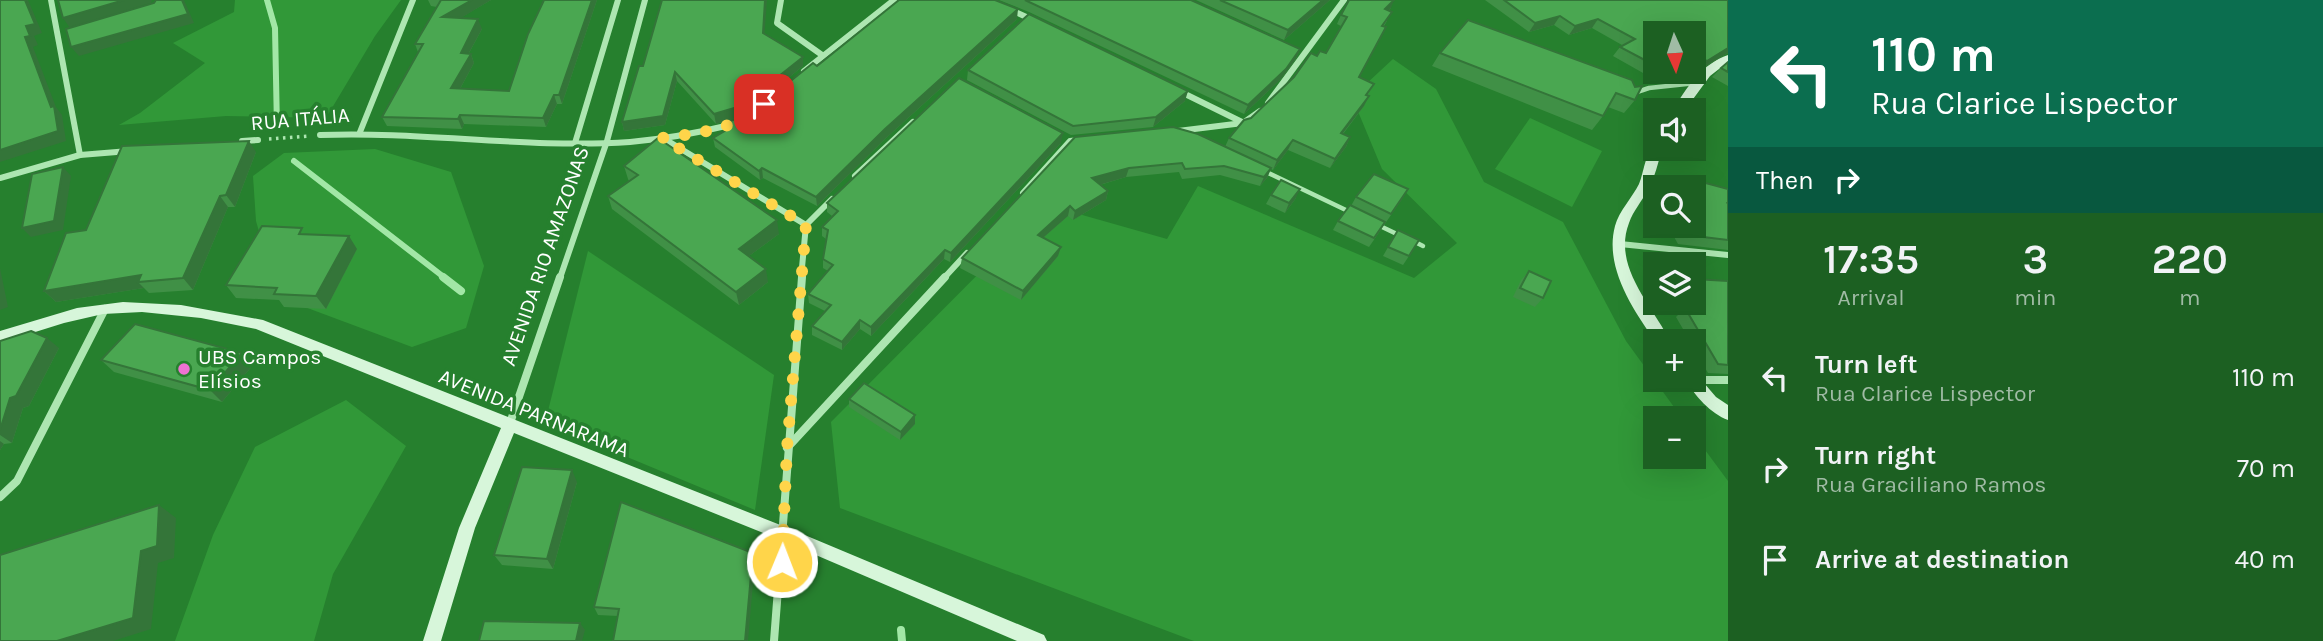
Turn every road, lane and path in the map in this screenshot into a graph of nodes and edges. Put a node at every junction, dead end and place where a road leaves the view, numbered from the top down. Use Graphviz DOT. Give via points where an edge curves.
graph roads {
  1 [pos="51,0"];
  2 [pos="413,0"];
  3 [pos="618,0"];
  4 [pos="645,0"];
  5 [pos="781,0"];
  6 [pos="894,0"];
  7 [pos="1344,0"];
  8 [pos="1006,8"];
  9 [pos="1027,17"];
  10 [pos="1039,23"];
  11 [pos="1017,26"];
  12 [pos="72,33"];
  13 [pos="60,37"];
  14 [pos="1293,50"];
  15 [pos="822,55"];
  16 [pos="1306,56"];
  17 [pos="1728,58"];
  18 [pos="1706,73"];
  19 [pos="793,80"];
  20 [pos="1687,84"];
  21 [pos="1171,88"];
  22 [pos="1626,96"];
  23 [pos="919,117"];
  24 [pos="1243,123"];
  25 [pos="735,124"];
  26 [pos="1179,131"];
  27 [pos="360,132"];
  28 [pos="1165,132"];
  29 [pos="320,135"];
  30 [pos="1059,135"];
  31 [pos="1191,137"];
  32 [pos="662,138"];
  33 [pos="258,140"];
  34 [pos="1084,140"];
  35 [pos="607,141"];
  36 [pos="1070,141"];
  37 [pos="230,142"];
  38 [pos="575,143"];
  39 [pos="135,150"];
  40 [pos="80,155"];
  41 [pos="1652,161"];
  42 [pos="1252,166"];
  43 [pos="0,178"];
  44 [pos="852,179"];
  45 [pos="843,188"];
  46 [pos="1015,201"];
  47 [pos="1362,218"];
  48 [pos="1374,223"];
  49 [pos="806,225"];
  50 [pos="978,242"];
  51 [pos="1620,244"];
  52 [pos="1423,246"];
  53 [pos="1728,255"];
  54 [pos="106,309"];
  55 [pos="1654,329"];
  56 [pos="0,337"];
  57 [pos="1706,380"];
  58 [pos="1728,380"];
  59 [pos="1704,392"];
  60 [pos="1728,414"];
  61 [pos="509,427"];
  62 [pos="787,448"];
  63 [pos="0,497"];
  64 [pos="782,533"];
  65 [pos="432,641"];
  66 [pos="774,641"];
  67 [pos="1038,641"];
  1 -- 13 [label="street"];
  2 -- 27 [label="street"];
  3 -- 38 [label="street, AVENIDA RIO AMAZONAS"];
  4 -- 35 [label="street, AVENIDA RIO AMAZONAS"];
  5 -- 15 [label="street" via="777,23"];
  6 -- 15 [label="street"];
  7 -- 16 [label="street"];
  8 -- 9 [label="street"];
  9 -- 10 [label="street"];
  9 -- 11 [label="street"];
  12 -- 13 [label="street"];
  13 -- 40 [label="street"];
  14 -- 16 [label="street"];
  15 -- 19 [label="street"];
  16 -- 24 [label="street" via="1264,108"];
  17 -- 18 [label="street"];
  20 -- 22 [label="lane"];
  21 -- 24 [label="street"];
  23 -- 44 [label="street"];
  24 -- 26 [label="street"];
  25 -- 32 [label="street, RUA ITÁLIA"];
  26 -- 28 [label="street"];
  26 -- 31 [label="lane"];
  27 -- 29 [label="street, RUA ITÁLIA"];
  27 -- 38 [label="street, RUA ITÁLIA"];
  29 -- 33 [label="path, RUA ITÁLIA"];
  30 -- 36 [label="street"];
  32 -- 35 [label="street, RUA ITÁLIA"];
  32 -- 49 [label="street"];
  33 -- 37 [label="street, RUA ITÁLIA"];
  34 -- 36 [label="street"];
  35 -- 38 [label="street, RUA ITÁLIA"];
  35 -- 61 [label="street, AVENIDA RIO AMAZONAS"];
  36 -- 46 [label="street"];
  39 -- 40 [label="street"];
  40 -- 43 [label="street"];
  41 -- 51 [label="street" via="1644,187 1621,227"];
  42 -- 47 [label="lane"];
  45 -- 49 [label="street"];
  48 -- 52 [label="lane"];
  49 -- 62 [label="street"];
  50 -- 62 [label="street"];
  51 -- 53 [label="street"];
  51 -- 55 [label="street" via="1628,284"];
  54 -- 56 [label="street, AVENIDA PARNARAMA" via="58,318"];
  54 -- 61 [label="street, AVENIDA PARNARAMA" via="187,310 258,324"];
  54 -- 63 [label="street" via="17,481"];
  57 -- 58 [label="street"];
  59 -- 60 [label="street"];
  61 -- 64 [label="street, AVENIDA PARNARAMA"];
  61 -- 65 [label="street, AVENIDA RIO AMAZONAS" via="467,528"];
  62 -- 64 [label="street"];
  64 -- 66 [label="street"];
  64 -- 67 [label="street, AVENIDA PARNARAMA"];
}
